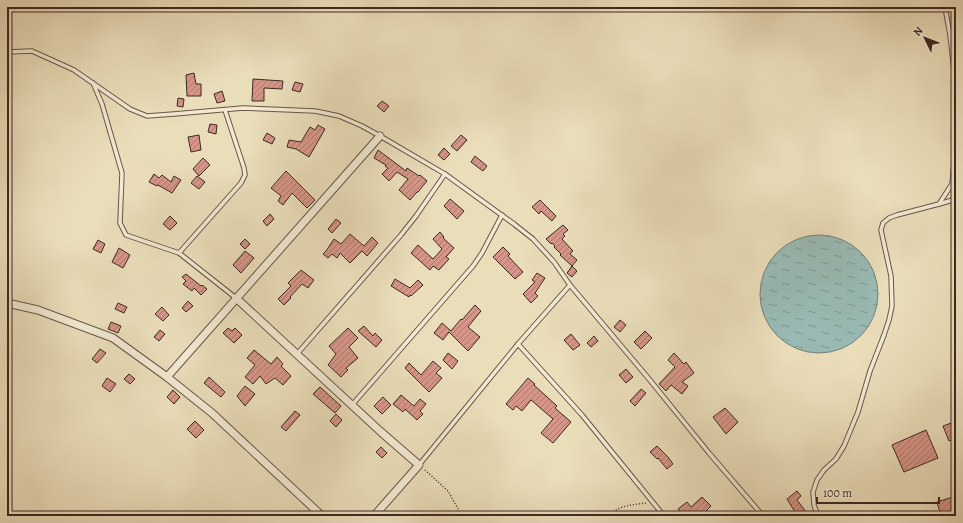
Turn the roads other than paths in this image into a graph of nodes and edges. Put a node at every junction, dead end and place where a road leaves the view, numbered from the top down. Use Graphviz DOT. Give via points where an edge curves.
graph roads {
  1 [pos="945,7"];
  2 [pos="7,52"];
  3 [pos="93,82"];
  4 [pos="956,87"];
  5 [pos="225,110"];
  6 [pos="380,136"];
  7 [pos="956,143"];
  8 [pos="445,174"];
  9 [pos="956,199"];
  10 [pos="939,204"];
  11 [pos="502,215"];
  12 [pos="179,253"];
  13 [pos="570,285"];
  14 [pos="236,298"];
  15 [pos="7,303"];
  16 [pos="518,344"];
  17 [pos="297,354"];
  18 [pos="167,377"];
  19 [pos="352,405"];
  20 [pos="419,465"];
  21 [pos="322,516"];
  22 [pos="374,516"];
  23 [pos="664,516"];
  24 [pos="763,516"];
  25 [pos="818,516"];
  1 -- 4 [label="lane"];
  2 -- 3 [label="lane" via="32,51 74,70"];
  3 -- 5 [label="lane" via="130,109 147,116"];
  3 -- 12 [label="lane" via="122,173 120,223 126,235"];
  5 -- 6 [label="lane" via="243,108 315,111 339,116"];
  5 -- 12 [label="lane" via="245,175 241,183"];
  6 -- 8 [label="lane"];
  6 -- 14 [label="street"];
  7 -- 10 [label="lane" via="952,184"];
  8 -- 11 [label="lane"];
  8 -- 17 [label="lane" via="401,235"];
  9 -- 10 [label="lane"];
  10 -- 25 [label="lane" via="897,215 883,223 881,230 891,276 892,306 889,320 844,446 817,480 813,492"];
  11 -- 13 [label="lane" via="533,239"];
  11 -- 19 [label="lane" via="473,266"];
  12 -- 14 [label="lane"];
  13 -- 16 [label="lane"];
  13 -- 24 [label="lane"];
  14 -- 17 [label="street"];
  14 -- 18 [label="street"];
  15 -- 18 [label="street" via="38,310 113,338"];
  16 -- 20 [label="lane"];
  16 -- 23 [label="lane" via="582,415"];
  17 -- 19 [label="street"];
  18 -- 21 [label="street" via="212,413"];
  19 -- 20 [label="street"];
  20 -- 22 [label="street"];
}
